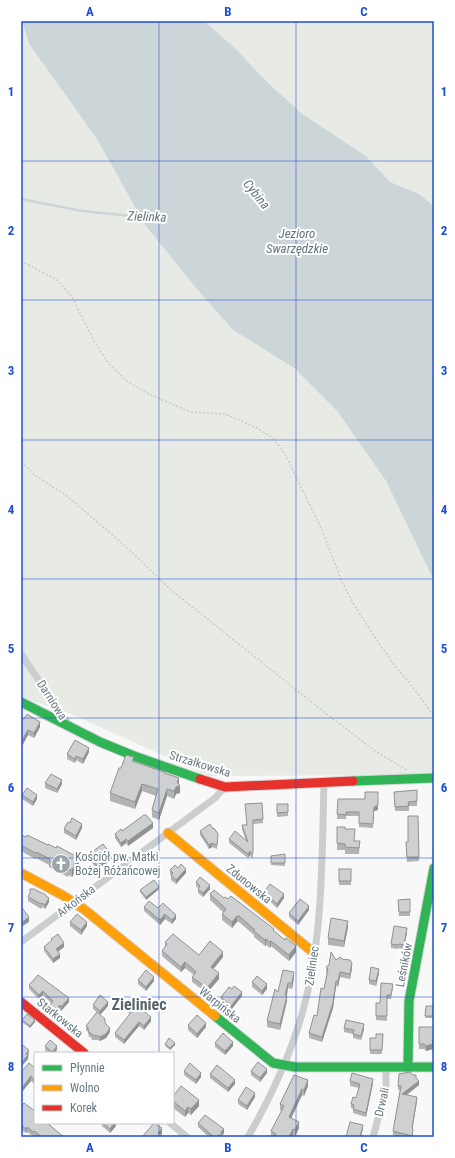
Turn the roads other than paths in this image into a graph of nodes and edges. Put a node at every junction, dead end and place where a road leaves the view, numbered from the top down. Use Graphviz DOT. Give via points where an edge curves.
graph roads {
  1 [pos="21,654"];
  2 [pos="21,702"];
  3 [pos="69,726"];
  4 [pos="434,778"];
  5 [pos="324,782"];
  6 [pos="225,787"];
  7 [pos="168,833"];
  8 [pos="433,864"];
  9 [pos="21,873"];
  10 [pos="74,903"];
  11 [pos="21,942"];
  12 [pos="314,953"];
  13 [pos="21,1002"];
  14 [pos="83,1052"];
  15 [pos="284,1065"];
  16 [pos="386,1067"];
  17 [pos="408,1067"];
  18 [pos="434,1067"];
  19 [pos="171,1124"];
  20 [pos="187,1137"];
  21 [pos="248,1137"];
  22 [pos="373,1137"];
  1 -- 3 [label="street, Darniowa"];
  2 -- 3 [label="street, Strzałkowska"];
  3 -- 6 [label="street, Strzałkowska" via="134,756"];
  4 -- 5 [label="street, Strzałkowska"];
  5 -- 6 [label="street, Strzałkowska"];
  5 -- 12 [label="street, Zieliniec" via="319,916"];
  6 -- 7 [label="street, Arkońska" via="216,798"];
  7 -- 10 [label="street, Arkońska"];
  7 -- 12 [label="street, Zdunowska"];
  8 -- 17 [label="street, Leśników" via="410,1001"];
  9 -- 10 [label="street, Warpińska"];
  10 -- 11 [label="street, Arkońska"];
  10 -- 15 [label="street, Warpińska" via="273,1063"];
  12 -- 15 [label="street, Zieliniec" via="302,1014"];
  13 -- 14 [label="street, Starkowska"];
  15 -- 16 [label="street, Warpińska"];
  15 -- 21 [label="street, Zieliniec"];
  16 -- 17 [label="street, Warpińska"];
  16 -- 22 [label="street, Drwali" via="386,1090"];
  17 -- 18 [label="street, Warpińska"];
  19 -- 20 [label="street"];
}
